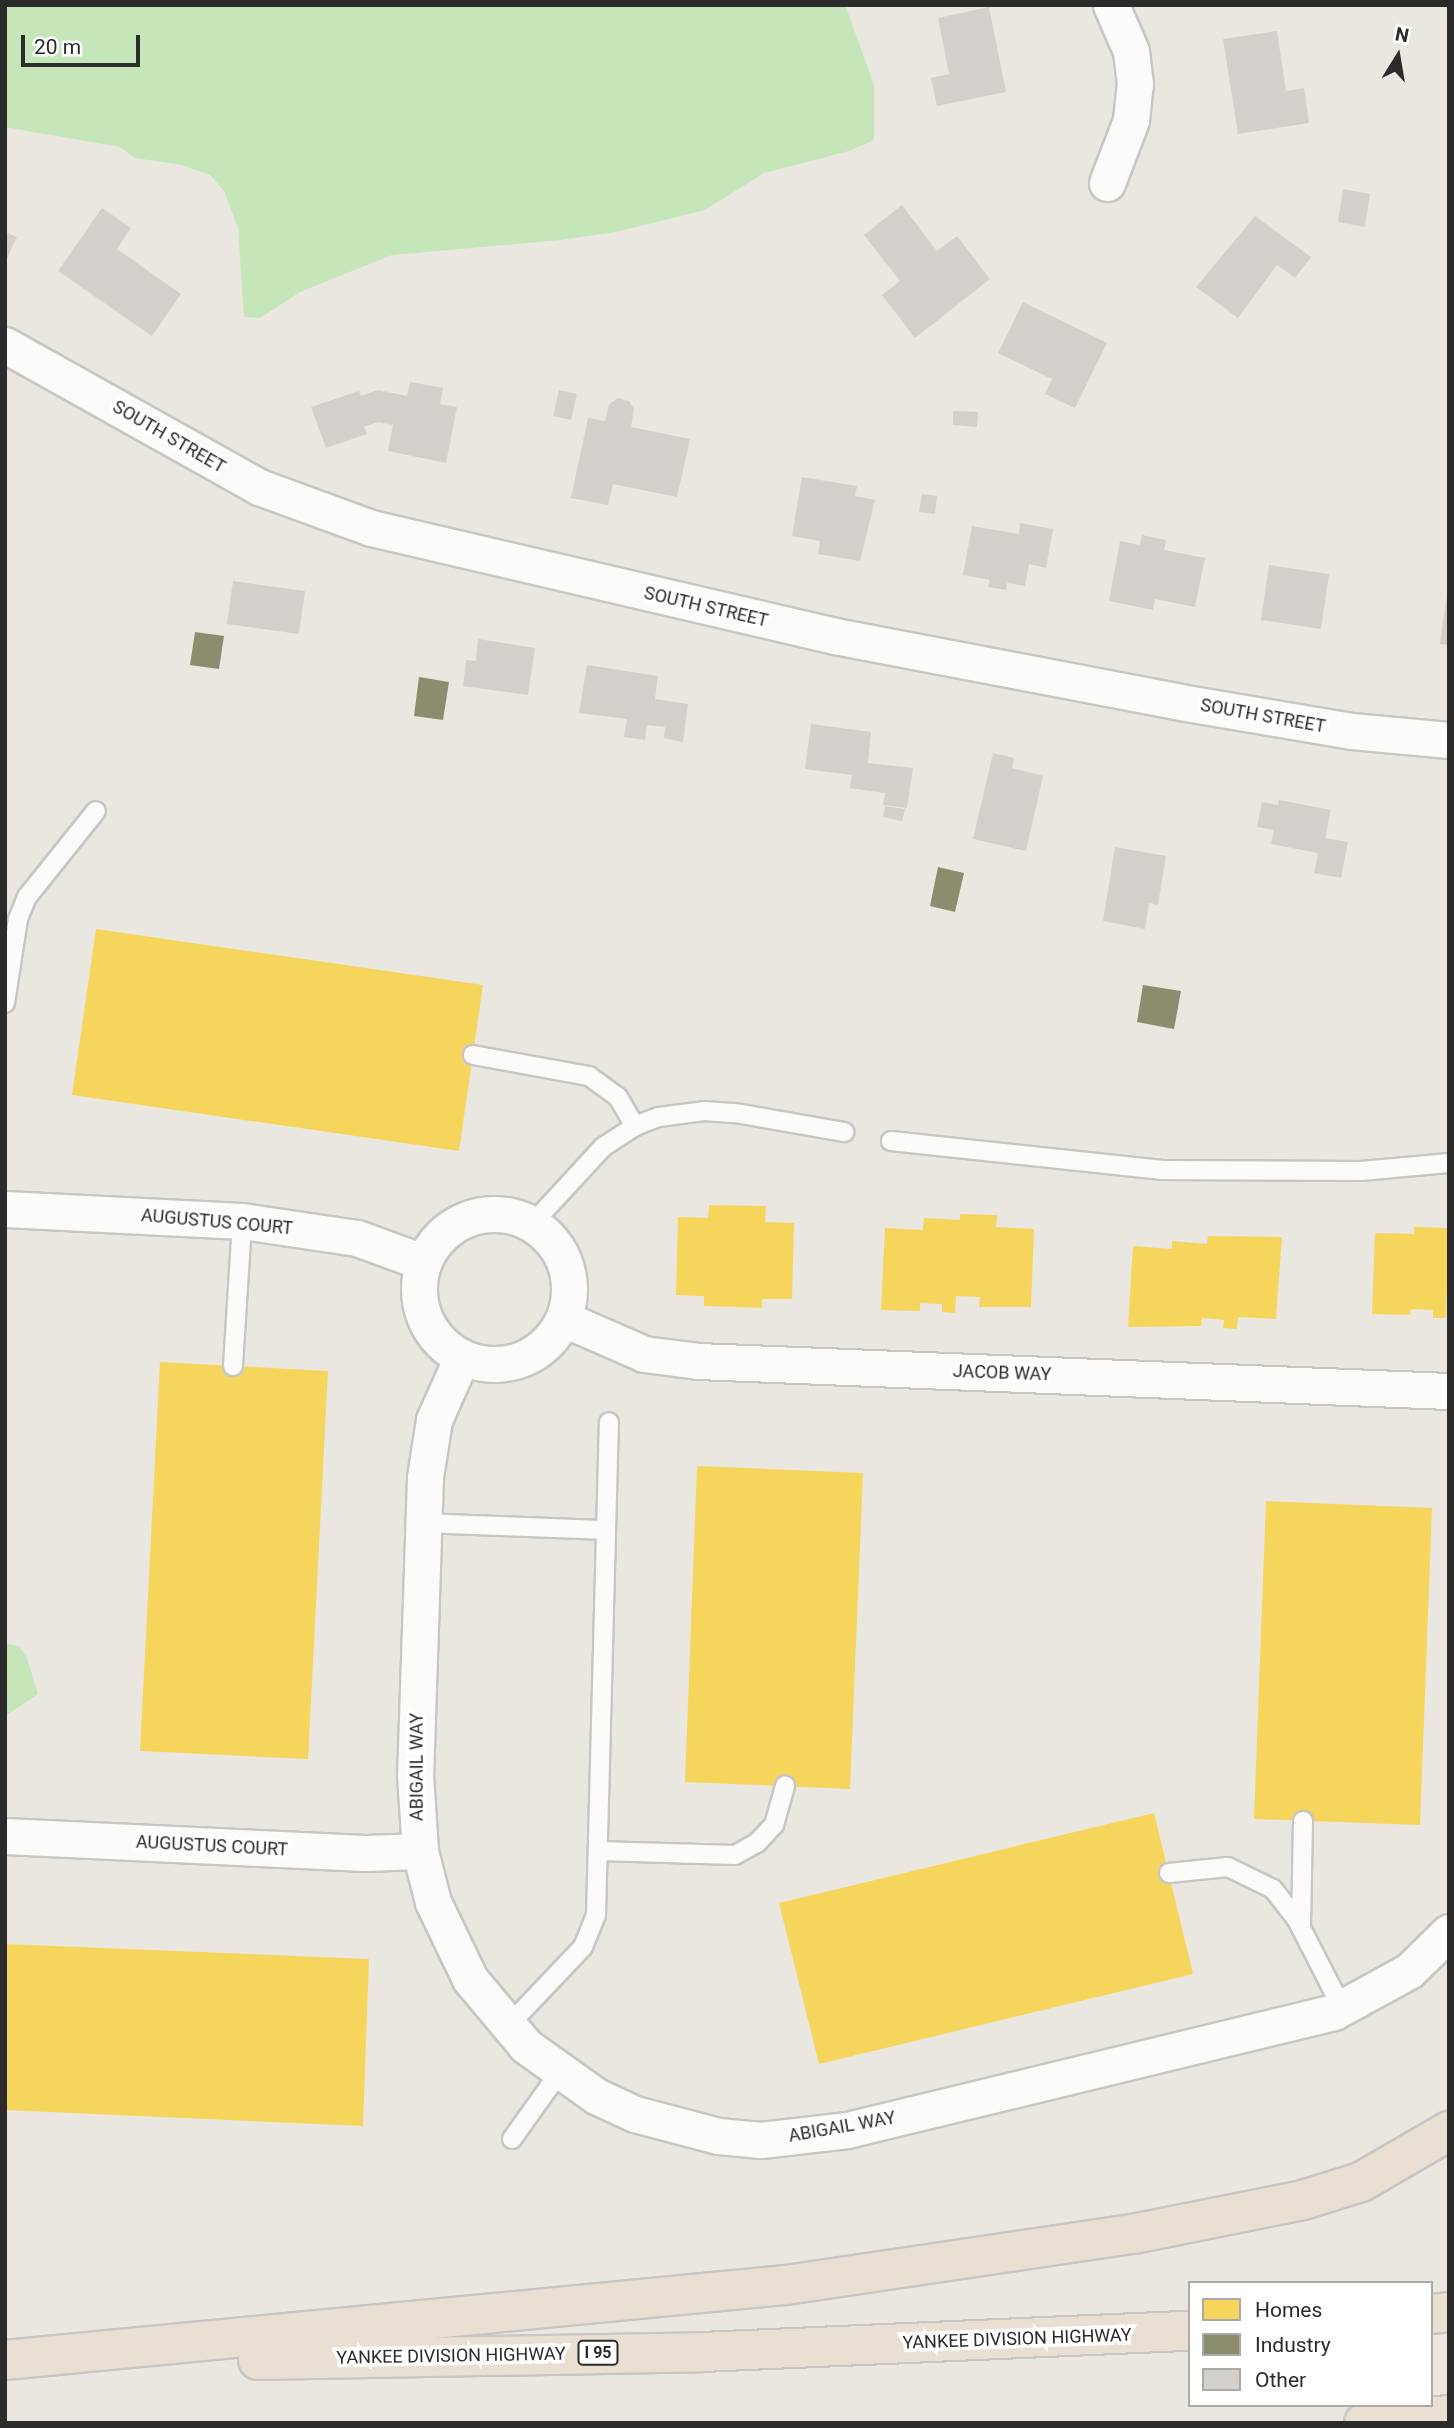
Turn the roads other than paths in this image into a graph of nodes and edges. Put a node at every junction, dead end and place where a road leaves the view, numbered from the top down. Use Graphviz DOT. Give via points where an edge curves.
graph roads {
  1 [pos="1111,5"];
  2 [pos="1107,183"];
  3 [pos="5,345"];
  4 [pos="1449,740"];
  5 [pos="96,811"];
  6 [pos="5,1003"];
  7 [pos="473,1055"];
  8 [pos="635,1126"];
  9 [pos="844,1132"];
  10 [pos="891,1141"];
  11 [pos="1449,1163"];
  12 [pos="5,1209"];
  13 [pos="242,1221"];
  14 [pos="532,1224"];
  15 [pos="424,1262"];
  16 [pos="564,1318"];
  17 [pos="462,1357"];
  18 [pos="233,1366"];
  19 [pos="1449,1391"];
  20 [pos="609,1422"];
  21 [pos="423,1523"];
  22 [pos="606,1530"];
  23 [pos="785,1786"];
  24 [pos="1303,1821"];
  25 [pos="5,1836"];
  26 [pos="420,1851"];
  27 [pos="598,1851"];
  28 [pos="1169,1873"];
  29 [pos="1301,1926"];
  30 [pos="1449,1931"];
  31 [pos="1342,2008"];
  32 [pos="507,2027"];
  33 [pos="559,2073"];
  34 [pos="1449,2131"];
  35 [pos="512,2139"];
  36 [pos="1188,2331"];
  37 [pos="5,2360"];
  38 [pos="5,2366"];
  39 [pos="1449,2415"];
  40 [pos="1364,2423"];
  1 -- 2 [label="street" via="1131,51 1135,84 1131,120"];
  3 -- 4 [label="street, SOUTH STREET" via="259,487 371,528 849,638 1275,718"];
  5 -- 6 [label="lane" via="27,897 18,919"];
  7 -- 8 [label="lane" via="597,1080 618,1097"];
  8 -- 9 [label="lane" via="704,1111"];
  8 -- 14 [label="lane" via="583,1165"];
  10 -- 11 [label="lane" via="1162,1170 1360,1171"];
  12 -- 13 [label="street, AUGUSTUS COURT"];
  13 -- 15 [label="street, AUGUSTUS COURT" via="357,1238"];
  13 -- 18 [label="lane"];
  14 -- 15 [label="street" via="494,1214 469,1218 437,1240"];
  14 -- 16 [label="street" via="551,1239 564,1259 569,1295"];
  15 -- 17 [label="street" via="419,1289 424,1317 439,1341"];
  16 -- 17 [label="street" via="539,1350 515,1361 488,1364"];
  16 -- 19 [label="street, JACOB WAY" via="628,1349 698,1361"];
  17 -- 21 [label="street, ABIGAIL WAY" via="434,1420"];
  20 -- 22 [label="lane"];
  21 -- 22 [label="lane"];
  21 -- 26 [label="street, ABIGAIL WAY" via="415,1775"];
  22 -- 27 [label="lane"];
  23 -- 27 [label="lane" via="774,1825 757,1843 735,1854"];
  24 -- 29 [label="lane"];
  25 -- 26 [label="street, AUGUSTUS COURT" via="365,1853"];
  26 -- 32 [label="street, ABIGAIL WAY" via="449,1942"];
  27 -- 32 [label="lane" via="596,1915 587,1939"];
  28 -- 29 [label="lane" via="1202,1866 1240,1870 1273,1889"];
  29 -- 31 [label="lane"];
  30 -- 31 [label="street, ABIGAIL WAY" via="1409,1971"];
  31 -- 33 [label="street, ABIGAIL WAY" via="804,2137 761,2140 676,2128 625,2110"];
  32 -- 33 [label="street, ABIGAIL WAY"];
  33 -- 35 [label="lane"];
  34 -- 37 [label="highway" via="1361,2182 1254,2211 1105,2238 786,2285"];
  36 -- 38 [label="highway, YANKEE DIVISION HIGHWAY / I 95" via="702,2352"];
  39 -- 40 [label="highway"];
}
